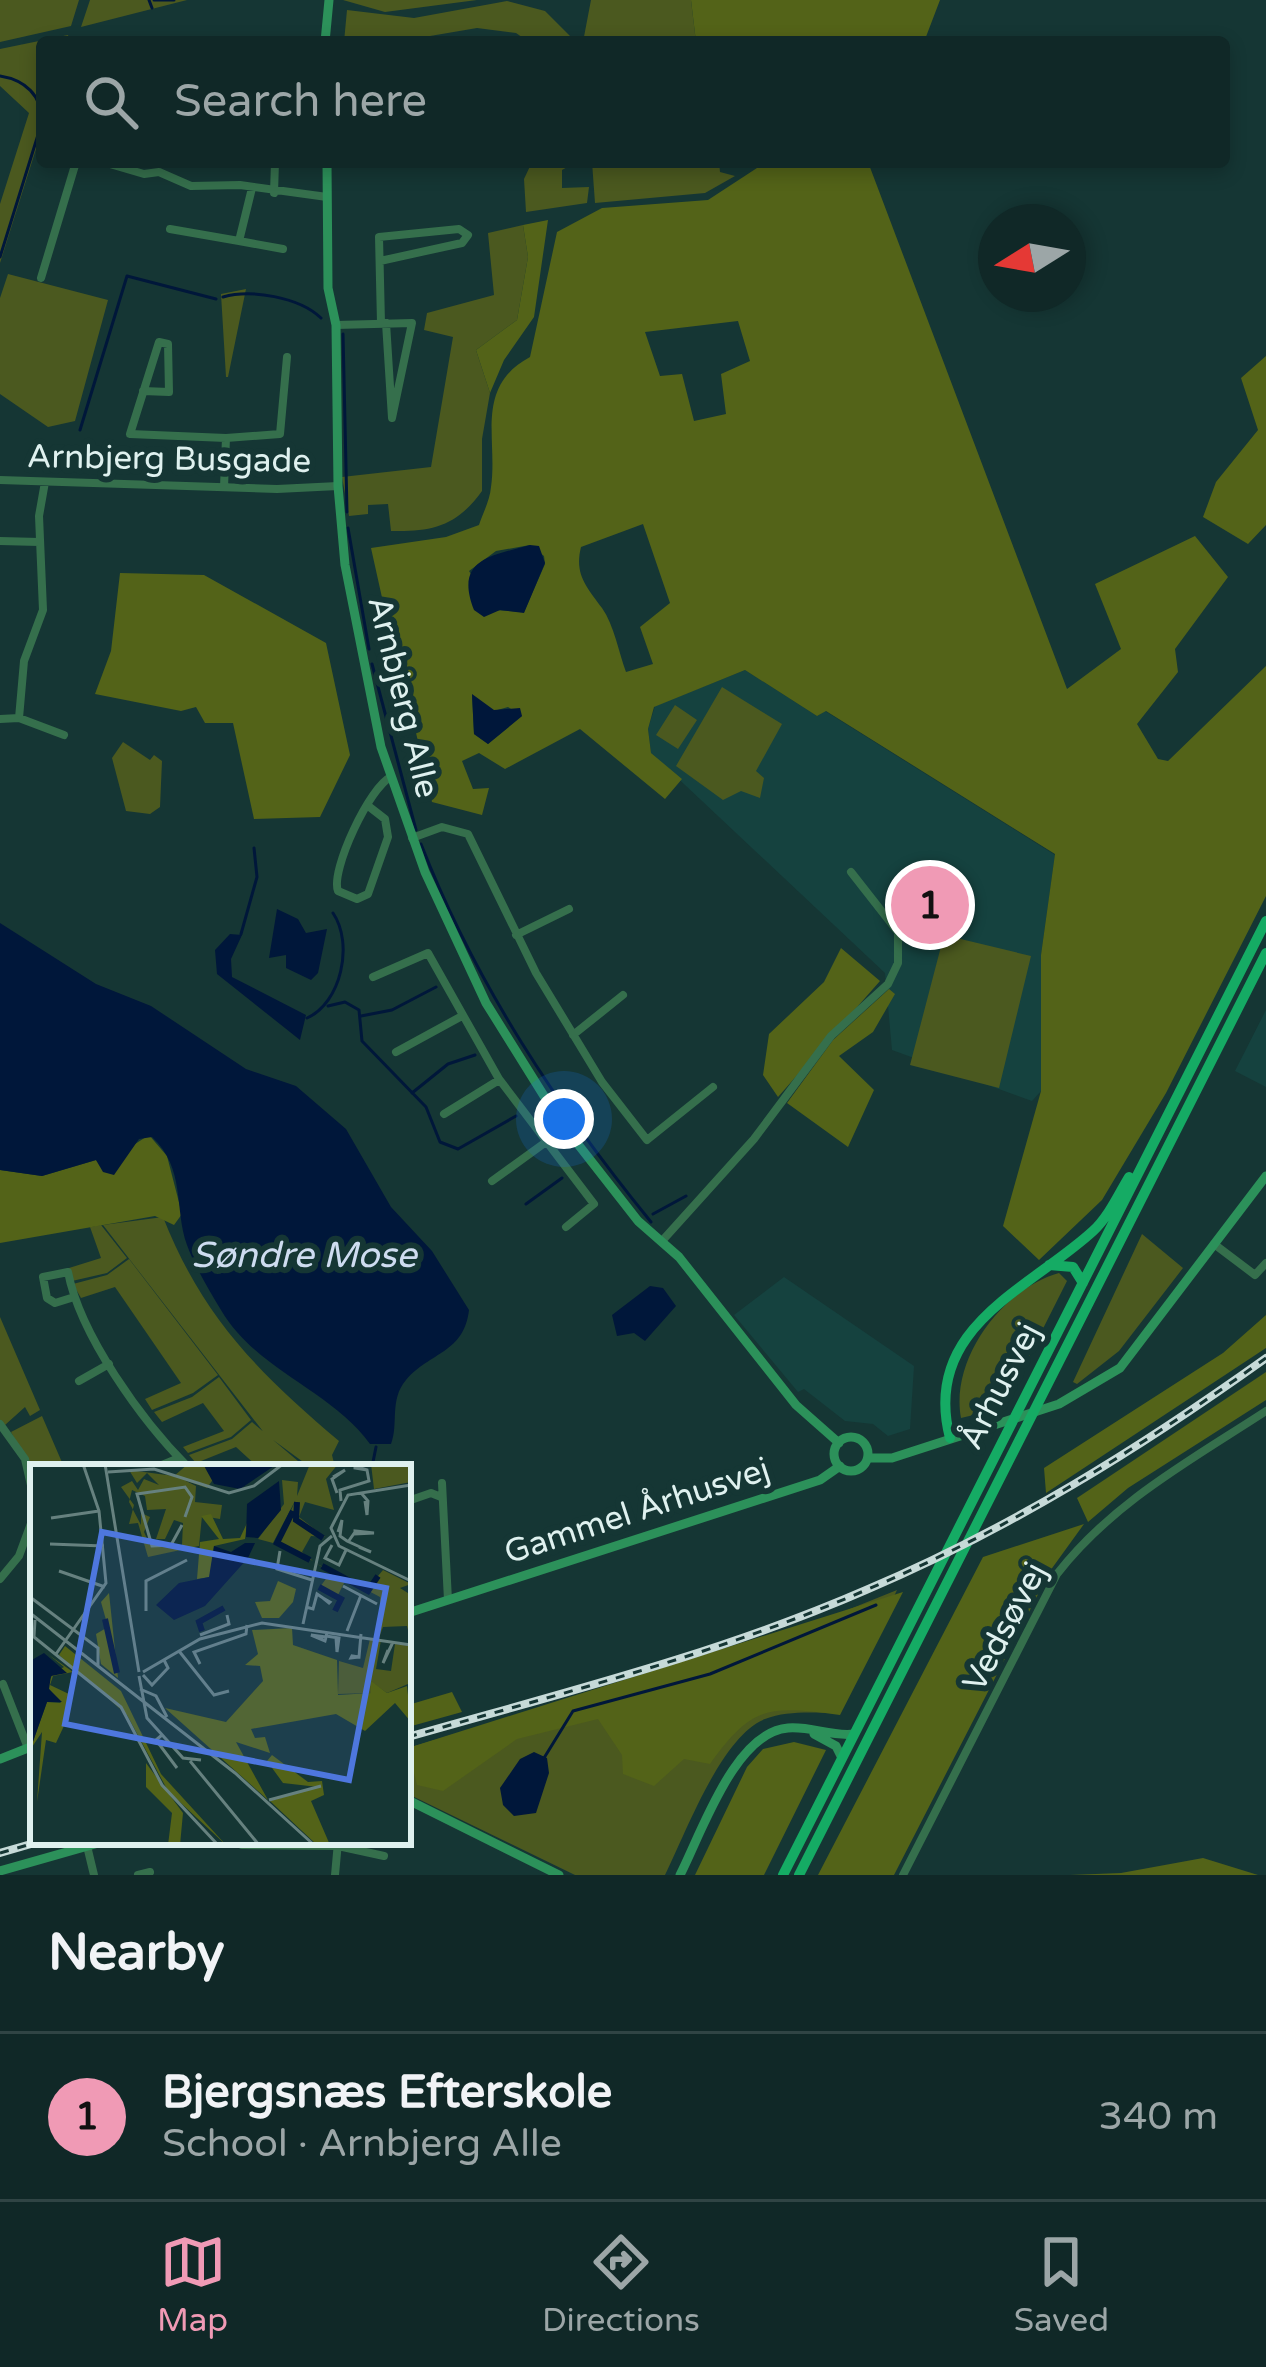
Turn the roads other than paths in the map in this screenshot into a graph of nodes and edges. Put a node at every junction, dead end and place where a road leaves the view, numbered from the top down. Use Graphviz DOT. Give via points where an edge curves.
graph roads {
  1 [pos="329,0"];
  2 [pos="326,36"];
  3 [pos="74,168"];
  4 [pos="124,168"];
  5 [pos="158,168"];
  6 [pos="162,168"];
  7 [pos="275,168"];
  8 [pos="327,168"];
  9 [pos="253,188"];
  10 [pos="274,193"];
  11 [pos="327,197"];
  12 [pos="170,229"];
  13 [pos="239,242"];
  14 [pos="283,249"];
  15 [pos="380,261"];
  16 [pos="41,278"];
  17 [pos="384,323"];
  18 [pos="336,325"];
  19 [pos="287,357"];
  20 [pos="143,391"];
  21 [pos="226,438"];
  22 [pos="0,480"];
  23 [pos="45,482"];
  24 [pos="338,486"];
  25 [pos="224,487"];
  26 [pos="0,541"];
  27 [pos="39,542"];
  28 [pos="19,718"];
  29 [pos="0,719"];
  30 [pos="64,735"];
  31 [pos="391,777"];
  32 [pos="368,805"];
  33 [pos="412,838"];
  34 [pos="851,872"];
  35 [pos="568,909"];
  36 [pos="1266,921"];
  37 [pos="516,934"];
  38 [pos="1266,954"];
  39 [pos="373,977"];
  40 [pos="623,995"];
  41 [pos="463,1016"];
  42 [pos="573,1035"];
  43 [pos="396,1052"];
  44 [pos="499,1079"];
  45 [pos="713,1087"];
  46 [pos="1174,1102"];
  47 [pos="444,1114"];
  48 [pos="546,1142"];
  49 [pos="597,1171"];
  50 [pos="1266,1177"];
  51 [pos="492,1181"];
  52 [pos="579,1185"];
  53 [pos="566,1227"];
  54 [pos="662,1241"];
  55 [pos="1214,1244"];
  56 [pos="1266,1263"];
  57 [pos="1045,1266"];
  58 [pos="1083,1283"];
  59 [pos="71,1298"];
  60 [pos="109,1364"];
  61 [pos="79,1381"];
  62 [pos="1266,1411"];
  63 [pos="0,1424"];
  64 [pos="950,1438"];
  65 [pos="838,1443"];
  66 [pos="179,1458"];
  67 [pos="868,1459"];
  68 [pos="164,1464"];
  69 [pos="185,1464"];
  70 [pos="840,1466"];
  71 [pos="30,1481"];
  72 [pos="442,1483"];
  73 [pos="442,1498"];
  74 [pos="411,1501"];
  75 [pos="30,1526"];
  76 [pos="0,1579"];
  77 [pos="448,1600"];
  78 [pos="411,1612"];
  79 [pos="3,1684"];
  80 [pos="804,1729"];
  81 [pos="854,1734"];
  82 [pos="30,1747"];
  83 [pos="842,1758"];
  84 [pos="0,1759"];
  85 [pos="411,1801"];
  86 [pos="90,1845"];
  87 [pos="338,1845"];
  88 [pos="342,1845"];
  89 [pos="86,1846"];
  90 [pos="384,1856"];
  91 [pos="0,1871"];
  92 [pos="150,1872"];
  93 [pos="94,1875"];
  94 [pos="138,1875"];
  95 [pos="335,1875"];
  96 [pos="560,1875"];
  97 [pos="680,1875"];
  98 [pos="783,1875"];
  99 [pos="799,1875"];
  100 [pos="903,1875"];
  1 -- 2 [label="street"];
  3 -- 16 [label="street"];
  4 -- 5 [label="street"];
  6 -- 9 [label="street" via="191,186"];
  7 -- 10 [label="street"];
  8 -- 11 [label="street, Arnbjerg Alle"];
  9 -- 10 [label="street"];
  9 -- 13 [label="street"];
  10 -- 11 [label="street"];
  11 -- 18 [label="street, Arnbjerg Alle"];
  12 -- 13 [label="street"];
  13 -- 14 [label="street"];
  15 -- 15 [label="street" via="462,243 468,235 384,234"];
  15 -- 17 [label="street"];
  17 -- 17 [label="street" via="412,323 392,418 389,414"];
  17 -- 18 [label="street"];
  18 -- 24 [label="street, Arnbjerg Alle"];
  19 -- 21 [label="street" via="280,434"];
  20 -- 20 [label="street" via="158,342 168,344 170,392"];
  20 -- 21 [label="street" via="130,434"];
  21 -- 25 [label="street"];
  22 -- 23 [label="street, Arnbjerg Busgade"];
  23 -- 25 [label="street, Arnbjerg Busgade"];
  23 -- 27 [label="street"];
  24 -- 25 [label="street, Arnbjerg Busgade"];
  24 -- 31 [label="street, Arnbjerg Alle" via="353,610"];
  26 -- 27 [label="street"];
  27 -- 28 [label="street" via="43,610 24,661"];
  28 -- 29 [label="street"];
  28 -- 30 [label="street"];
  31 -- 32 [label="street"];
  31 -- 33 [label="street, Arnbjerg Alle"];
  32 -- 32 [label="street" via="334,879 338,891 357,899 368,894 388,837 385,819"];
  33 -- 37 [label="street" via="442,827 468,834"];
  33 -- 49 [label="street, Arnbjerg Alle" via="486,1003"];
  34 -- 54 [label="street" via="898,932 898,963"];
  35 -- 37 [label="street"];
  36 -- 46 [label="main road, Århusvej"];
  37 -- 42 [label="street"];
  38 -- 99 [label="main road, Århusvej"];
  39 -- 41 [label="street" via="428,953"];
  40 -- 42 [label="street"];
  41 -- 43 [label="street"];
  41 -- 44 [label="street"];
  42 -- 45 [label="street" via="647,1140"];
  44 -- 47 [label="street"];
  44 -- 48 [label="street"];
  46 -- 57 [label="main road" via="1105,1217"];
  46 -- 58 [label="main road, Århusvej"];
  48 -- 51 [label="street"];
  48 -- 52 [label="street"];
  49 -- 52 [label="street"];
  49 -- 54 [label="street, Arnbjerg Alle"];
  50 -- 55 [label="street"];
  52 -- 53 [label="street" via="594,1204"];
  54 -- 65 [label="street, Arnbjerg Alle" via="796,1405"];
  55 -- 56 [label="street" via="1256,1275"];
  55 -- 64 [label="street" via="1120,1368 1059,1404"];
  57 -- 58 [label="main road" via="1068,1264"];
  57 -- 64 [label="main road" via="992,1306 963,1345 948,1400"];
  58 -- 81 [label="main road, Århusvej"];
  59 -- 59 [label="street" via="68,1272 43,1277 47,1298"];
  59 -- 60 [label="street"];
  60 -- 61 [label="street"];
  60 -- 66 [label="street"];
  62 -- 100 [label="street, Vedsøvej" via="1123,1504 1071,1556"];
  63 -- 71 [label="street"];
  64 -- 67 [label="street"];
  65 -- 67 [label="street" via="861,1440"];
  65 -- 70 [label="street"];
  66 -- 68 [label="street"];
  66 -- 69 [label="street"];
  67 -- 70 [label="street" via="858,1470"];
  70 -- 77 [label="street, Gammel Århusvej" via="820,1480"];
  72 -- 73 [label="street"];
  73 -- 74 [label="street"];
  73 -- 77 [label="street"];
  75 -- 76 [label="street"];
  77 -- 78 [label="street, Gammel Århusvej"];
  79 -- 82 [label="street"];
  80 -- 81 [label="street"];
  80 -- 83 [label="street"];
  80 -- 97 [label="street" via="780,1729 748,1747"];
  81 -- 83 [label="main road, Århusvej"];
  82 -- 84 [label="street"];
  83 -- 98 [label="main road, Århusvej"];
  85 -- 96 [label="street"];
  86 -- 89 [label="street"];
  87 -- 95 [label="street"];
  88 -- 90 [label="street"];
  89 -- 91 [label="street"];
  89 -- 93 [label="street"];
  92 -- 94 [label="street"];
}
